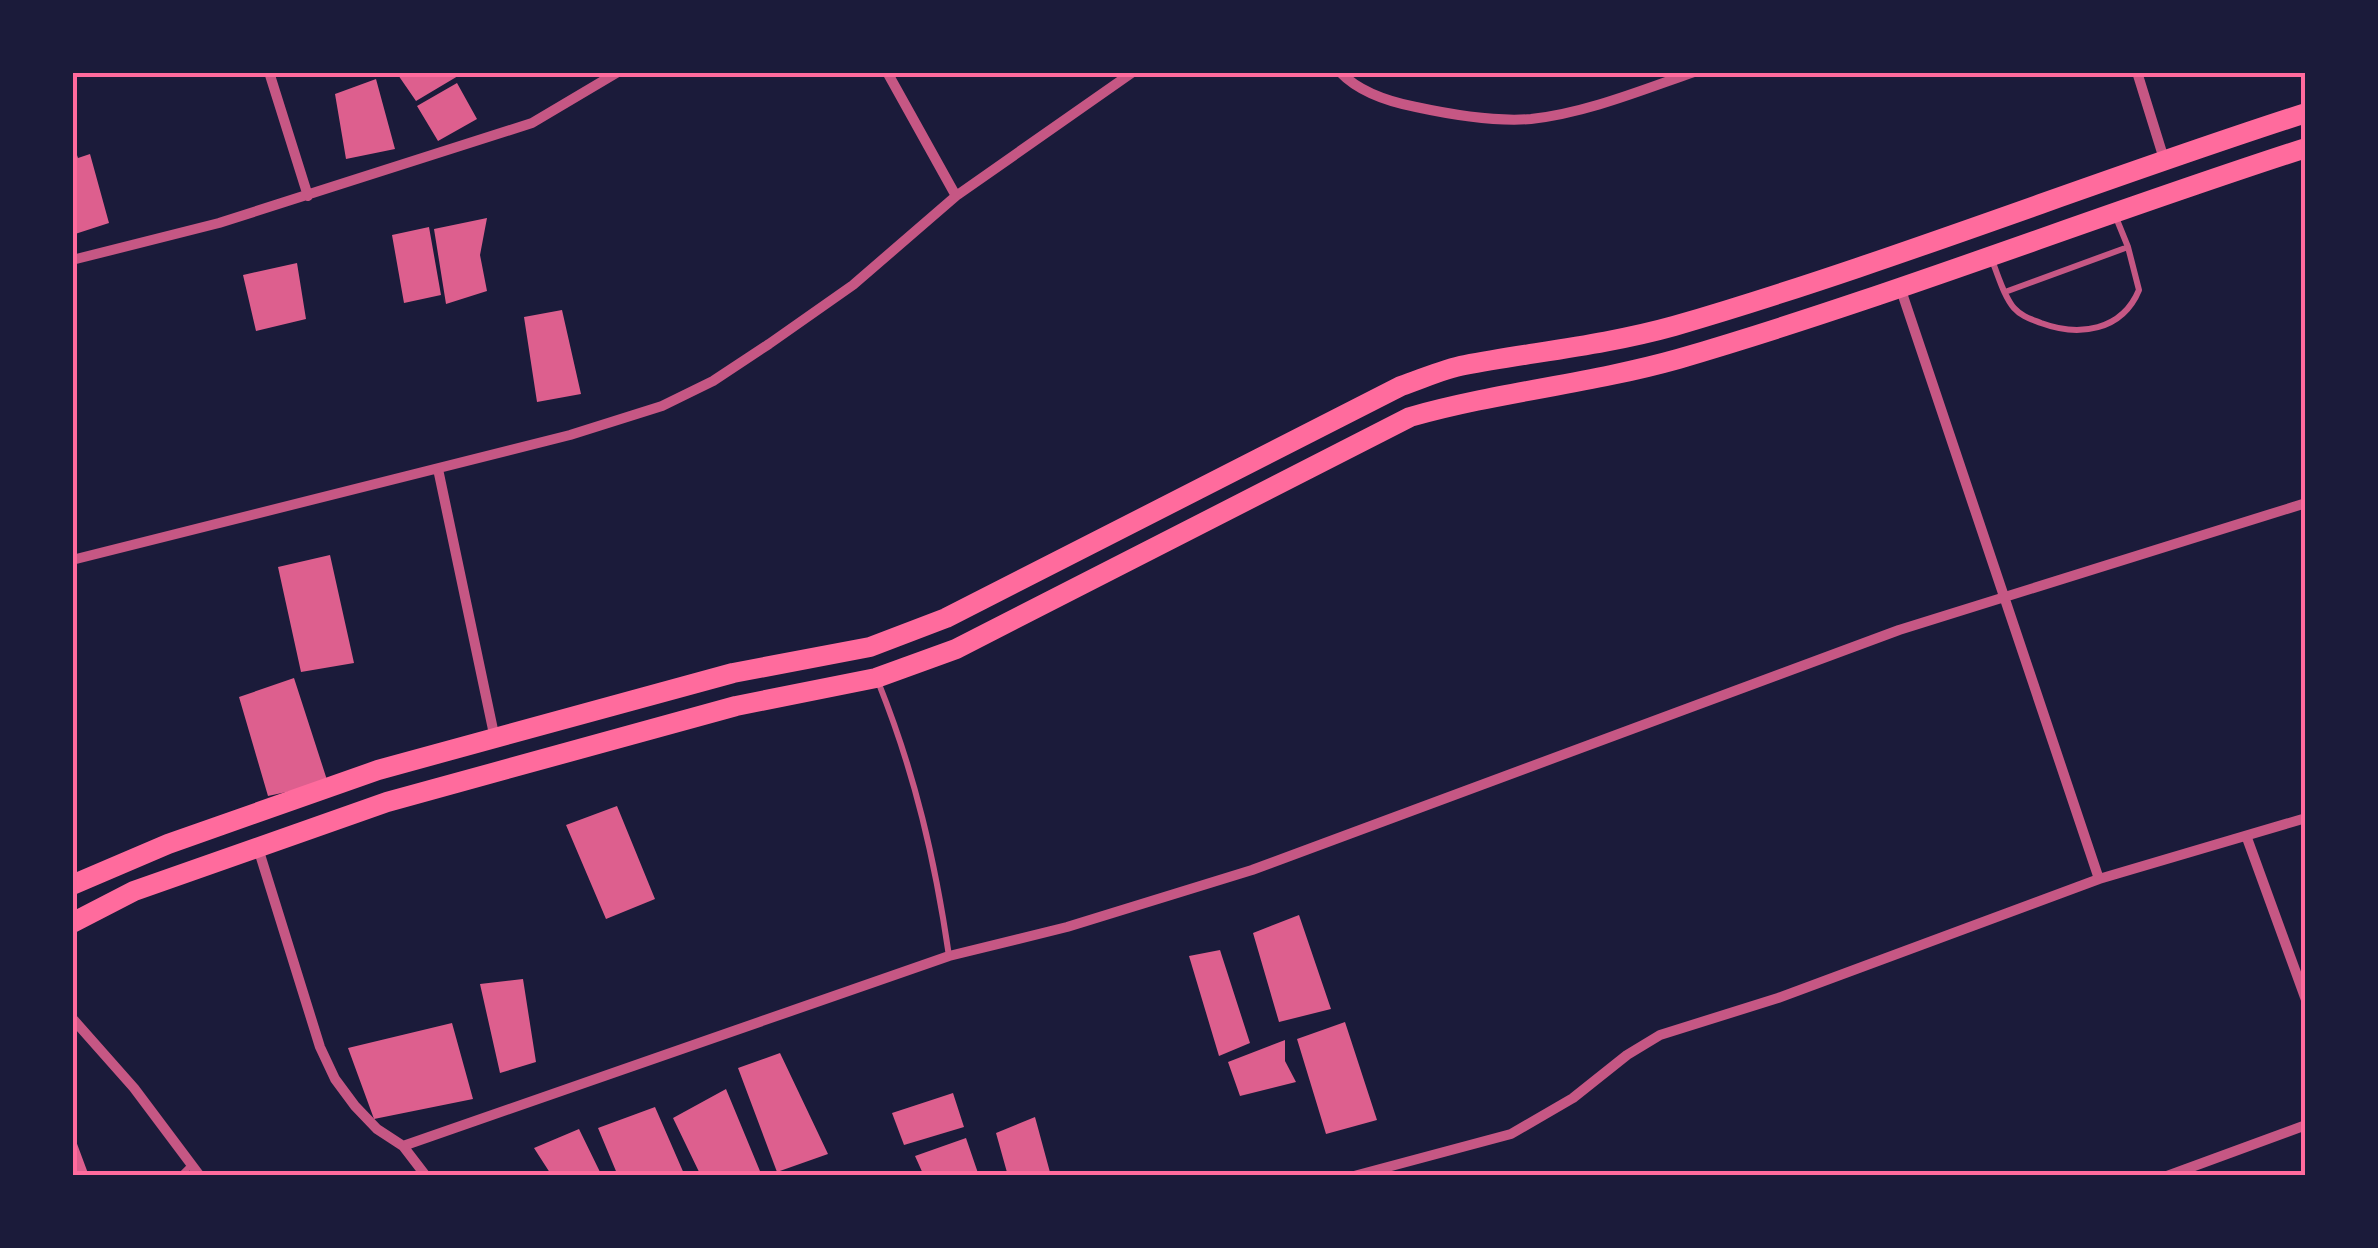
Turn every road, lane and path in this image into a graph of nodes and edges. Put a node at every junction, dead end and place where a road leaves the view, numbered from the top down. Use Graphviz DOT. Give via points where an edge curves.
graph roads {
  1 [pos="269,72"];
  2 [pos="618,72"];
  3 [pos="886,72"];
  4 [pos="1132,72"];
  5 [pos="1340,72"];
  6 [pos="1694,72"];
  7 [pos="2137,72"];
  8 [pos="2306,113"];
  9 [pos="2306,148"];
  10 [pos="2164,159"];
  11 [pos="308,196"];
  12 [pos="956,196"];
  13 [pos="2113,212"];
  14 [pos="2128,247"];
  15 [pos="1991,257"];
  16 [pos="72,260"];
  17 [pos="1900,286"];
  18 [pos="2005,292"];
  19 [pos="438,469"];
  20 [pos="2306,502"];
  21 [pos="73,556"];
  22 [pos="2006,596"];
  23 [pos="876,678"];
  24 [pos="495,739"];
  25 [pos="2306,818"];
  26 [pos="2246,838"];
  27 [pos="258,848"];
  28 [pos="2099,879"];
  29 [pos="72,885"];
  30 [pos="76,921"];
  31 [pos="949,956"];
  32 [pos="2306,1000"];
  33 [pos="72,1018"];
  34 [pos="2306,1125"];
  35 [pos="403,1146"];
  36 [pos="191,1165"];
  37 [pos="180,1176"];
  38 [pos="200,1176"];
  39 [pos="426,1176"];
  40 [pos="1354,1176"];
  41 [pos="2167,1176"];
  1 -- 11 [label="street"];
  2 -- 11 [label="street" via="532,124"];
  3 -- 12 [label="street"];
  4 -- 12 [label="street"];
  5 -- 6 [label="street" via="1398,104 1514,119 1583,108"];
  7 -- 10 [label="street"];
  8 -- 10 [label="main road"];
  9 -- 13 [label="main road"];
  10 -- 24 [label="main road" via="1669,327 1461,366 1400,386 946,618 870,647 732,673"];
  11 -- 16 [label="street"];
  12 -- 19 [label="street" via="853,285 713,381 662,406"];
  13 -- 14 [label="lane"];
  13 -- 15 [label="main road"];
  14 -- 18 [label="lane"];
  14 -- 18 [label="lane" via="2139,290 2134,302 2126,314 2085,332 2023,316"];
  15 -- 17 [label="main road"];
  15 -- 18 [label="lane"];
  17 -- 22 [label="street"];
  17 -- 23 [label="main road" via="1674,360 1410,418 956,649"];
  19 -- 21 [label="street"];
  19 -- 24 [label="street"];
  20 -- 22 [label="street"];
  22 -- 28 [label="street"];
  22 -- 31 [label="street" via="1703,700 1252,870"];
  23 -- 27 [label="main road" via="736,706 386,802"];
  23 -- 31 [label="lane" via="936,867"];
  24 -- 29 [label="main road" via="378,770"];
  25 -- 26 [label="street"];
  26 -- 28 [label="street"];
  26 -- 32 [label="street"];
  27 -- 30 [label="main road" via="134,891"];
  27 -- 35 [label="street" via="335,1079 377,1129"];
  28 -- 40 [label="street" via="1660,1035 1574,1098 1510,1134"];
  31 -- 35 [label="street"];
  33 -- 36 [label="street"];
  34 -- 41 [label="street"];
  35 -- 39 [label="street"];
  36 -- 37 [label="lane"];
  36 -- 38 [label="street"];
}
